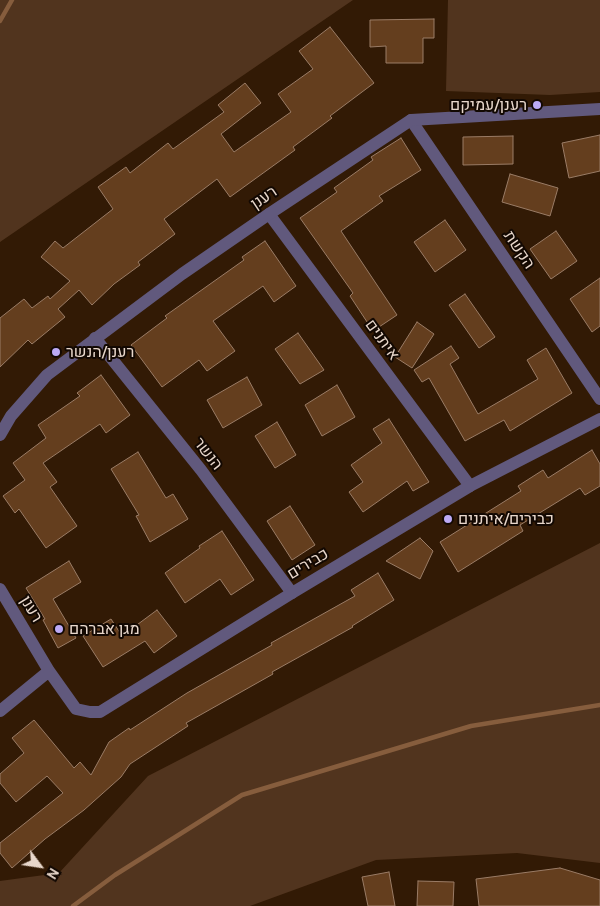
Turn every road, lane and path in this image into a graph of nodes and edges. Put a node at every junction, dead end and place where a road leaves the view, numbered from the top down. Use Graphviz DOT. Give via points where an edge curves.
graph roads {
  1 [pos="600,109"];
  2 [pos="411,120"];
  3 [pos="269,214"];
  4 [pos="95,338"];
  5 [pos="600,399"];
  6 [pos="600,419"];
  7 [pos="0,435"];
  8 [pos="470,486"];
  9 [pos="0,589"];
  10 [pos="292,593"];
  11 [pos="49,672"];
  12 [pos="0,712"];
  1 -- 2 [label="street"];
  2 -- 3 [label="street, רענן"];
  2 -- 5 [label="street, הקשת"];
  3 -- 4 [label="street, רענן"];
  3 -- 8 [label="street, איתנים"];
  4 -- 7 [label="street, רענן" via="47,374 11,416"];
  4 -- 10 [label="street, הנשר" via="201,470"];
  6 -- 8 [label="street, כבירים"];
  8 -- 10 [label="street, כבירים"];
  9 -- 11 [label="street, רענן"];
  10 -- 11 [label="street, כבירים" via="100,712 76,709"];
  11 -- 12 [label="street"];
}
